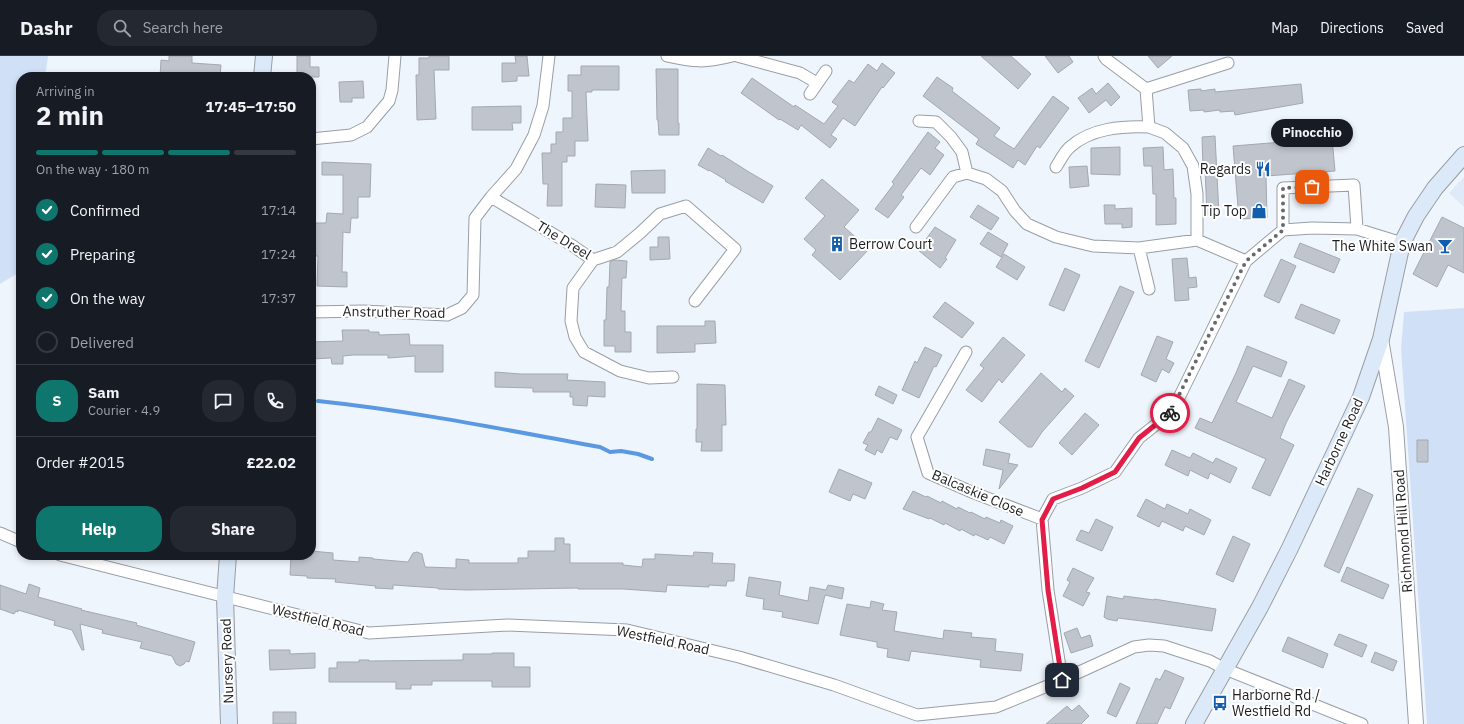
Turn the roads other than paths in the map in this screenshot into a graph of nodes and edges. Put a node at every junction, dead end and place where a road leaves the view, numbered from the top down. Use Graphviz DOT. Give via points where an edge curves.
graph roads {
  1 [pos="264,56"];
  2 [pos="395,56"];
  3 [pos="549,56"];
  4 [pos="667,56"];
  5 [pos="732,56"];
  6 [pos="737,56"];
  7 [pos="1104,56"];
  8 [pos="1228,63"];
  9 [pos="826,71"];
  10 [pos="262,72"];
  11 [pos="817,83"];
  12 [pos="1146,89"];
  13 [pos="810,94"];
  14 [pos="919,121"];
  15 [pos="1149,127"];
  16 [pos="316,138"];
  17 [pos="1464,155"];
  18 [pos="1056,167"];
  19 [pos="967,173"];
  20 [pos="491,197"];
  21 [pos="916,227"];
  22 [pos="1357,229"];
  23 [pos="1283,230"];
  24 [pos="1197,240"];
  25 [pos="1402,243"];
  26 [pos="1139,248"];
  27 [pos="593,260"];
  28 [pos="1246,261"];
  29 [pos="1149,289"];
  30 [pos="695,301"];
  31 [pos="316,312"];
  32 [pos="1381,339"];
  33 [pos="966,352"];
  34 [pos="673,377"];
  35 [pos="1042,520"];
  36 [pos="0,533"];
  37 [pos="16,540"];
  38 [pos="80,560"];
  39 [pos="228,560"];
  40 [pos="225,597"];
  41 [pos="1225,669"];
  42 [pos="1062,680"];
  43 [pos="229,724"];
  44 [pos="1194,724"];
  45 [pos="1362,724"];
  46 [pos="1416,724"];
  1 -- 10 [label="main road"];
  2 -- 16 [label="street" via="389,101 367,127 351,135"];
  3 -- 20 [label="street, Anstruther Road" via="543,106 534,135 516,168"];
  4 -- 5 [label="street" via="696,62"];
  6 -- 11 [label="street" via="800,73"];
  7 -- 12 [label="street"];
  8 -- 12 [label="street"];
  9 -- 11 [label="street"];
  11 -- 13 [label="street"];
  12 -- 15 [label="street"];
  14 -- 19 [label="street" via="936,122 951,137 962,152"];
  15 -- 18 [label="street" via="1128,126 1089,134 1070,147"];
  15 -- 24 [label="street" via="1165,133 1177,143 1193,166 1197,194"];
  17 -- 25 [label="main road, Harborne Road" via="1435,188"];
  19 -- 21 [label="street" via="953,177"];
  19 -- 26 [label="street" via="986,179 1002,190 1027,224 1056,237 1093,246"];
  20 -- 27 [label="street, The Dreel"];
  20 -- 31 [label="street, Anstruther Road" via="475,218 473,295 462,308 447,315"];
  22 -- 23 [label="street"];
  22 -- 23 [label="street" via="1354,185 1283,188"];
  22 -- 25 [label="street"];
  23 -- 28 [label="street"];
  24 -- 26 [label="street"];
  24 -- 28 [label="street"];
  25 -- 32 [label="main road, Harborne Road"];
  26 -- 29 [label="street"];
  27 -- 30 [label="street, The Dreel" via="617,252 660,214 686,206 736,249"];
  27 -- 34 [label="street" via="573,288 572,321 575,337 584,352 620,371 649,378"];
  28 -- 35 [label="street" via="1172,412 1139,438 1115,472 1053,499"];
  32 -- 41 [label="main road, Harborne Road" via="1361,397 1260,607"];
  32 -- 46 [label="street, Richmond Hill Road" via="1396,427"];
  33 -- 35 [label="street, Balcaskie Close" via="917,437 928,473"];
  35 -- 42 [label="street" via="1048,590"];
  36 -- 37 [label="street"];
  38 -- 40 [label="street, Westfield Road"];
  39 -- 40 [label="main road, Nursery Road"];
  40 -- 42 [label="street, Westfield Road" via="369,633 506,624 627,630 820,680 917,715 996,706"];
  40 -- 43 [label="main road, Nursery Road"];
  41 -- 42 [label="street, Westfield Road" via="1210,660 1164,646 1149,645 1134,647"];
  41 -- 44 [label="main road, Harborne Road"];
  41 -- 45 [label="street, Westfield Road"];
}
